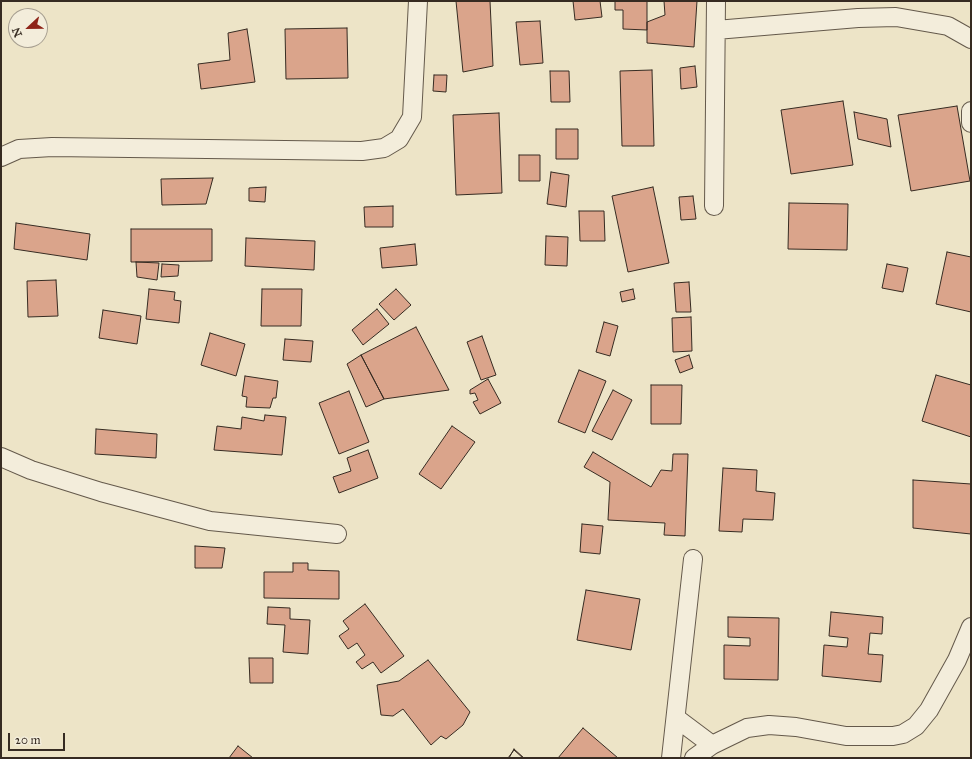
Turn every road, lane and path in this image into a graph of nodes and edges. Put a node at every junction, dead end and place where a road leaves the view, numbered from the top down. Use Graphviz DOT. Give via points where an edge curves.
graph roads {
  1 [pos="418,1"];
  2 [pos="716,1"];
  3 [pos="716,30"];
  4 [pos="971,39"];
  5 [pos="971,110"];
  6 [pos="971,123"];
  7 [pos="1,157"];
  8 [pos="714,206"];
  9 [pos="1,457"];
  10 [pos="337,534"];
  11 [pos="693,559"];
  12 [pos="971,626"];
  13 [pos="676,718"];
  14 [pos="712,745"];
  15 [pos="671,758"];
  16 [pos="694,758"];
  1 -- 7 [label="street" via="412,116 399,139 384,148 348,151 52,147 19,149"];
  2 -- 3 [label="street"];
  3 -- 4 [label="street" via="896,17 948,26"];
  3 -- 8 [label="street"];
  5 -- 6 [label="street"];
  9 -- 10 [label="street" via="31,470 100,492 210,521"];
  11 -- 13 [label="street"];
  12 -- 14 [label="street" via="957,660 929,710 916,726 903,734 846,736 769,725 747,728"];
  13 -- 14 [label="street"];
  13 -- 15 [label="street"];
  14 -- 16 [label="street"];
}
